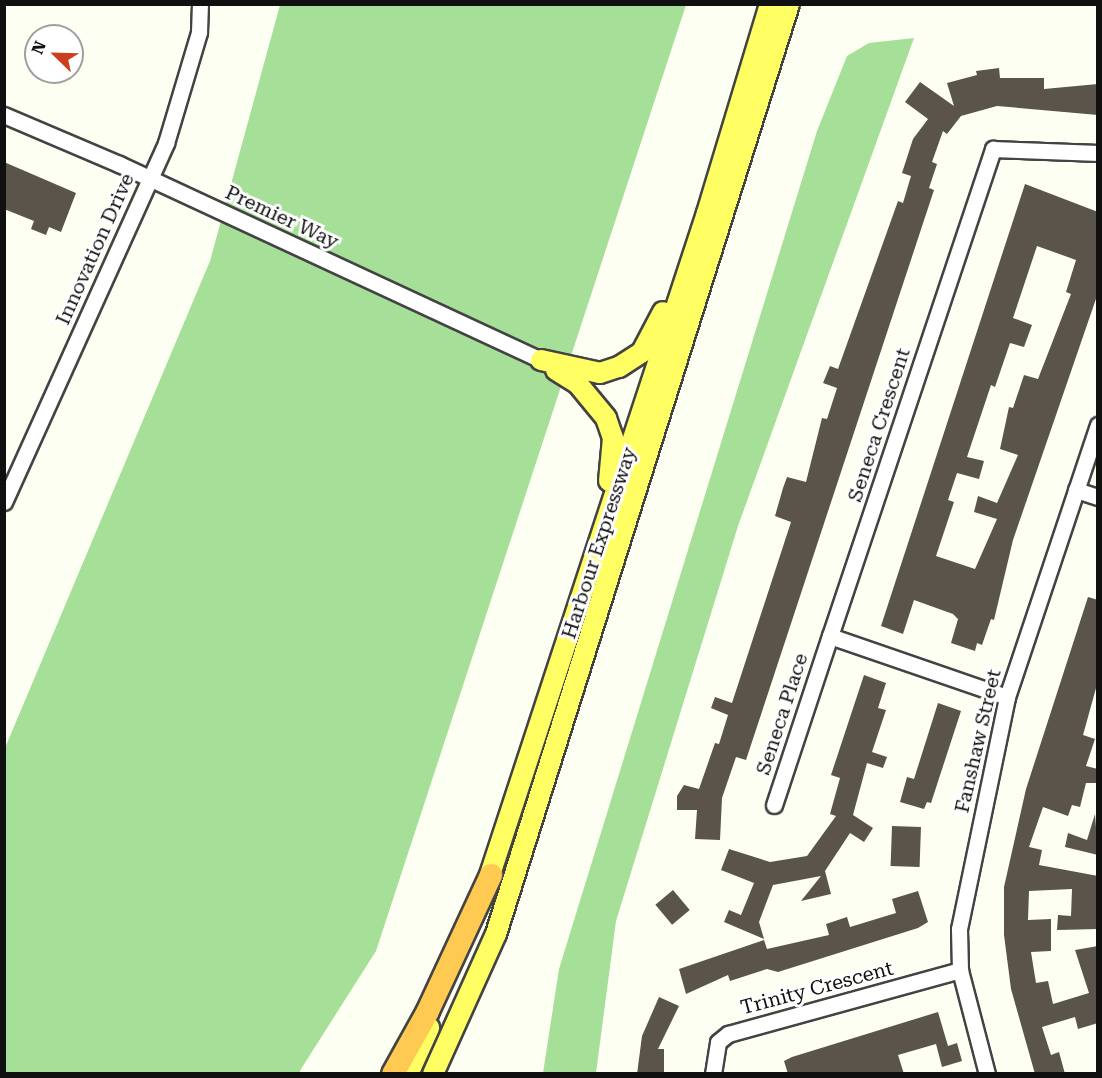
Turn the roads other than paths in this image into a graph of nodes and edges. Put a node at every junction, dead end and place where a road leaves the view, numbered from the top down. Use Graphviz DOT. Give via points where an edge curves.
graph roads {
  1 [pos="200,4"];
  2 [pos="770,4"];
  3 [pos="789,4"];
  4 [pos="4,115"];
  5 [pos="1098,153"];
  6 [pos="150,178"];
  7 [pos="707,213"];
  8 [pos="541,360"];
  9 [pos="1098,425"];
  10 [pos="1076,490"];
  11 [pos="1098,497"];
  12 [pos="4,502"];
  13 [pos="587,581"];
  14 [pos="830,636"];
  15 [pos="1007,697"];
  16 [pos="774,805"];
  17 [pos="491,875"];
  18 [pos="960,970"];
  19 [pos="393,1074"];
  20 [pos="408,1074"];
  21 [pos="433,1074"];
  22 [pos="713,1074"];
  23 [pos="987,1074"];
  1 -- 6 [label="street, Innovation Drive" via="199,32 166,143"];
  2 -- 7 [label="main road, Harbour Expressway"];
  3 -- 21 [label="main road, Harbour Expressway" via="496,934"];
  4 -- 6 [label="street, Premier Way"];
  5 -- 14 [label="street, Seneca Crescent" via="993,149"];
  6 -- 8 [label="street, Premier Way"];
  6 -- 12 [label="street, Innovation Drive"];
  7 -- 8 [label="main road" via="642,352 619,367 600,373"];
  7 -- 13 [label="main road, Harbour Expressway"];
  8 -- 13 [label="main road" via="591,396 613,438 613,458"];
  9 -- 10 [label="street, Fanshaw Street"];
  10 -- 11 [label="street"];
  10 -- 15 [label="street, Fanshaw Street"];
  13 -- 17 [label="main road, Harbour Expressway"];
  14 -- 15 [label="street"];
  14 -- 16 [label="street, Seneca Place"];
  15 -- 18 [label="street, Fanshaw Street" via="959,929"];
  17 -- 19 [label="highway" via="428,1011"];
  17 -- 20 [label="main road, Harbour Expressway" via="456,969"];
  18 -- 22 [label="street, Trinity Crescent" via="728,1034 718,1042"];
  18 -- 23 [label="street, Fanshaw Street"];
}
